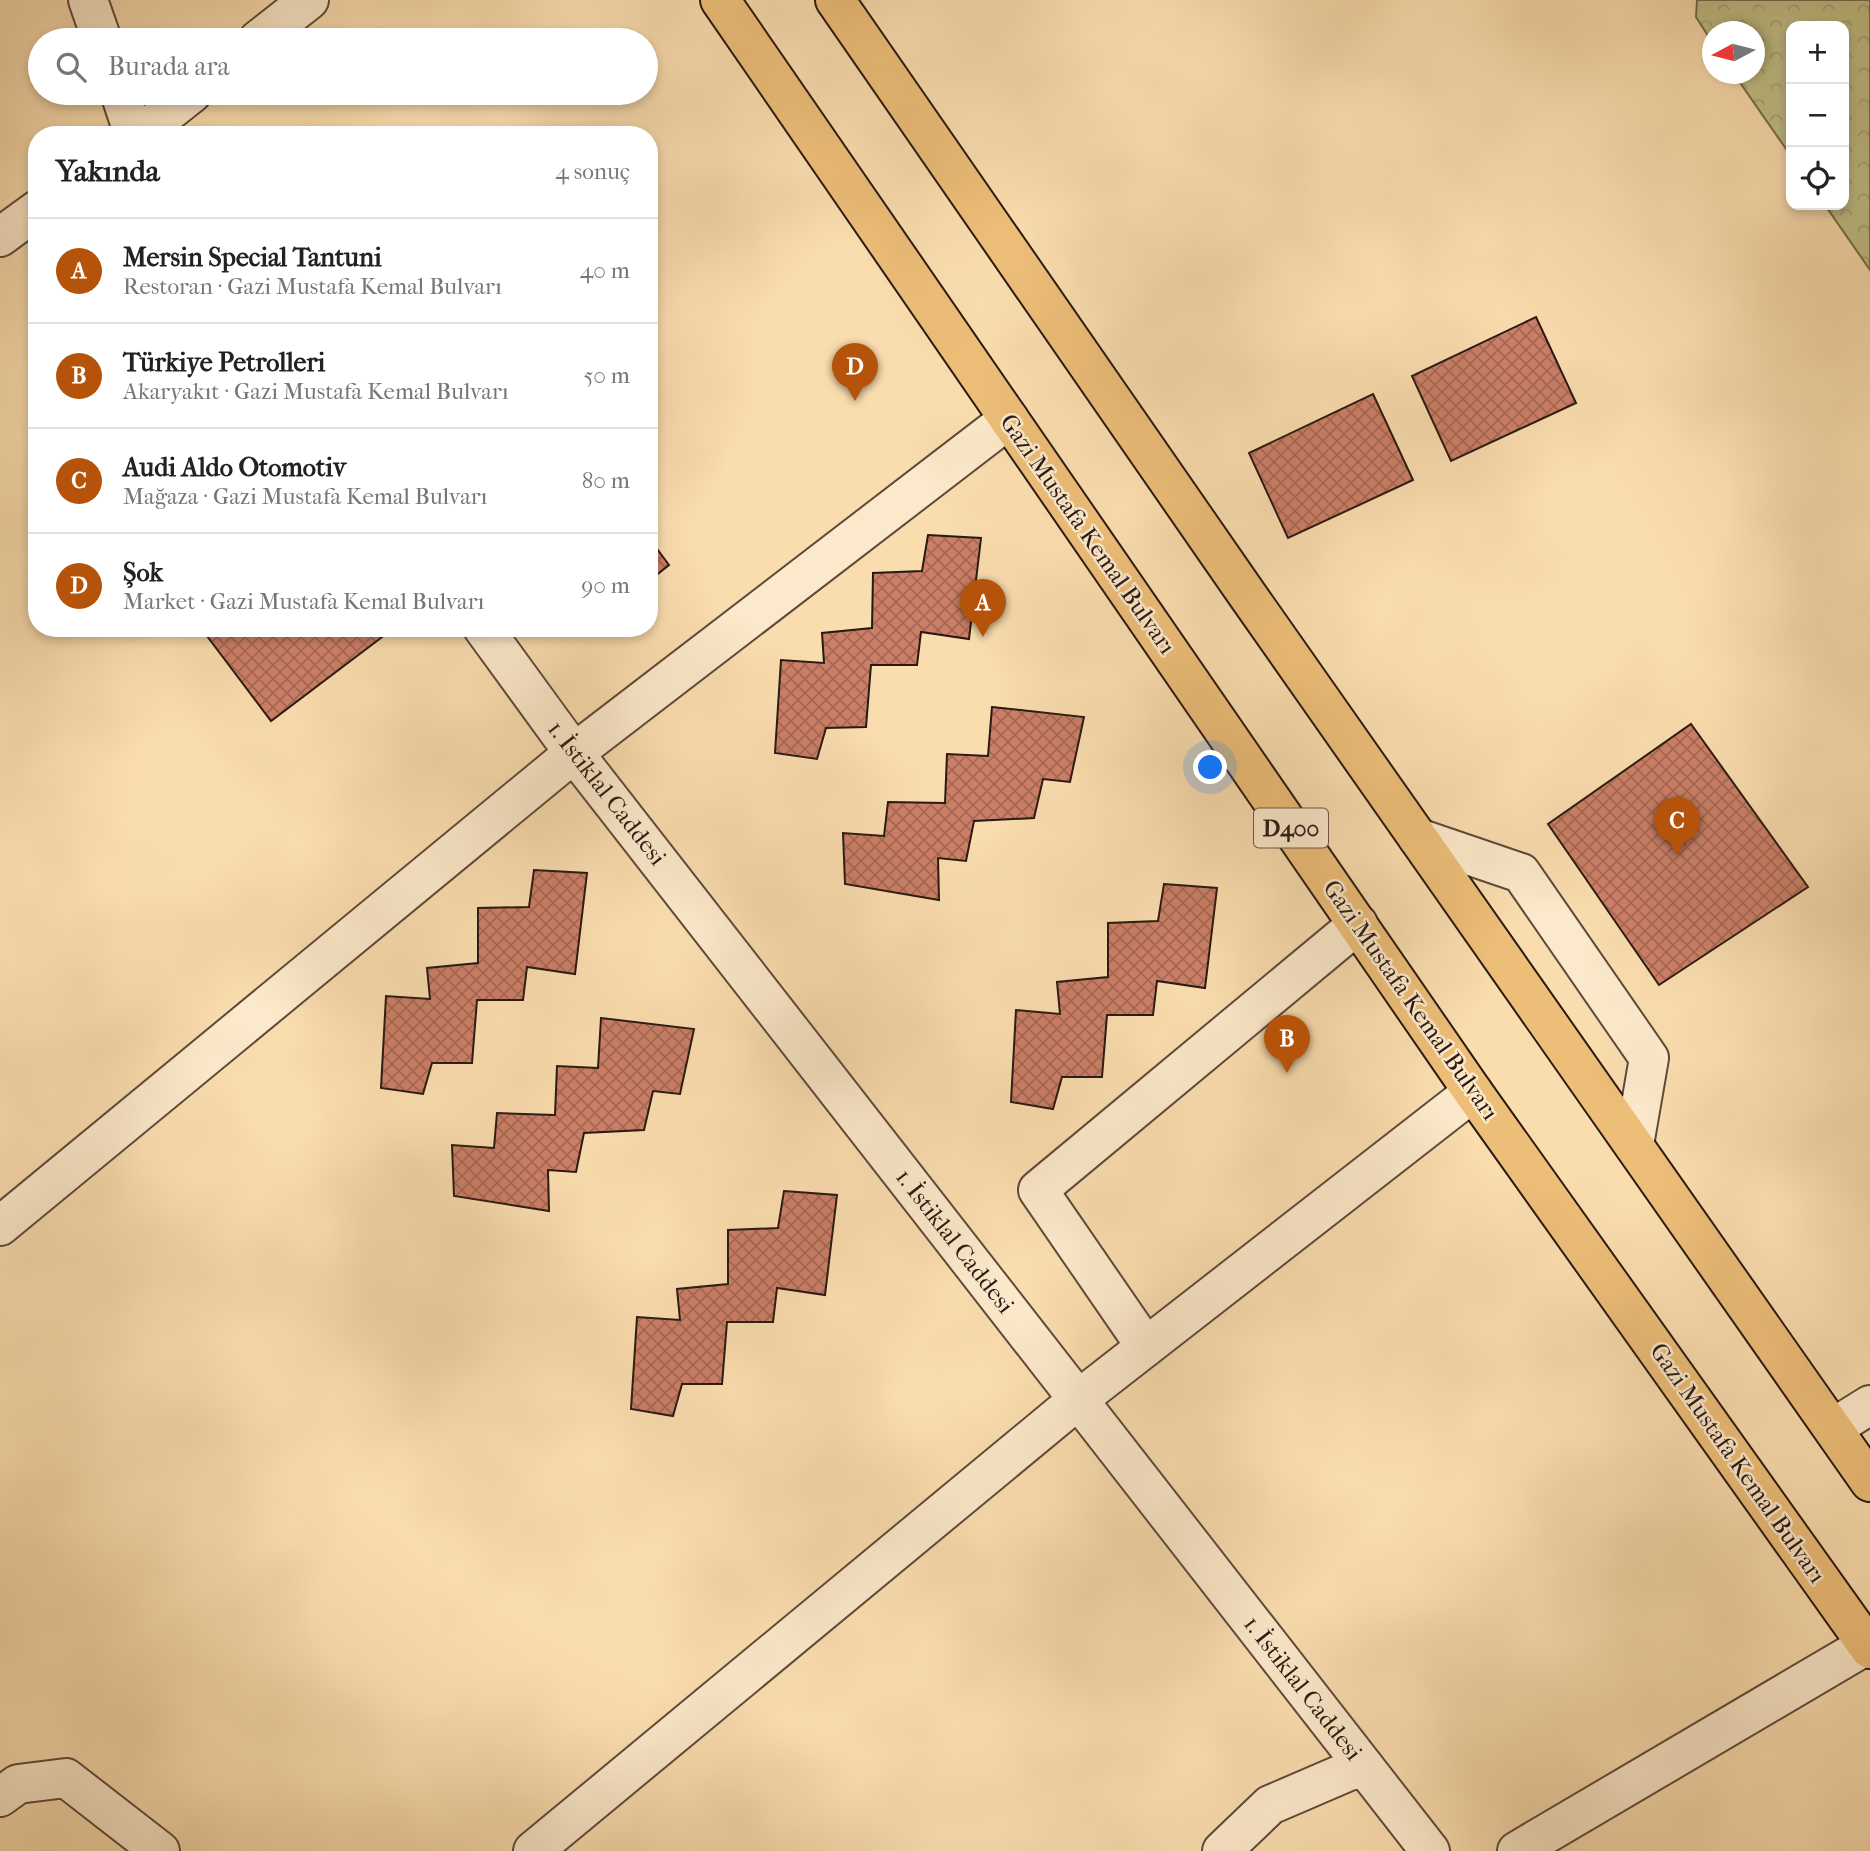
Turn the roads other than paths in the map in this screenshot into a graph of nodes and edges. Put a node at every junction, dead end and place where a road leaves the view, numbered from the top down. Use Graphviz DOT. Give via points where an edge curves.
graph roads {
  1 [pos="88,0"];
  2 [pos="309,0"];
  3 [pos="720,0"];
  4 [pos="835,0"];
  5 [pos="98,28"];
  6 [pos="273,28"];
  7 [pos="125,105"];
  8 [pos="176,105"];
  9 [pos="133,126"];
  10 [pos="149,126"];
  11 [pos="28,217"];
  12 [pos="0,237"];
  13 [pos="1009,419"];
  14 [pos="490,637"];
  15 [pos="574,753"];
  16 [pos="1418,838"];
  17 [pos="1357,924"];
  18 [pos="1473,1092"];
  19 [pos="1634,1145"];
  20 [pos="0,1226"];
  21 [pos="1146,1347"];
  22 [pos="1079,1399"];
  23 [pos="1870,1405"];
  24 [pos="1833,1428"];
  25 [pos="1870,1482"];
  26 [pos="1869,1647"];
  27 [pos="1363,1765"];
  28 [pos="0,1797"];
  29 [pos="160,1851"];
  30 [pos="533,1851"];
  31 [pos="1222,1851"];
  32 [pos="1430,1851"];
  33 [pos="1517,1851"];
  1 -- 5 [label="street"];
  2 -- 6 [label="street"];
  3 -- 13 [label="highway, Gazi Mustafa Kemal Bulvarı / D400"];
  4 -- 16 [label="highway"];
  7 -- 9 [label="street"];
  8 -- 10 [label="street"];
  11 -- 12 [label="street"];
  13 -- 15 [label="street"];
  13 -- 17 [label="highway, Gazi Mustafa Kemal Bulvarı / D400"];
  14 -- 15 [label="street, 1. İstiklal Caddesi"];
  15 -- 20 [label="street"];
  15 -- 22 [label="street, 1. İstiklal Caddesi"];
  16 -- 19 [label="highway"];
  16 -- 19 [label="street" via="1521,873 1649,1058"];
  17 -- 18 [label="highway, Gazi Mustafa Kemal Bulvarı / D400"];
  17 -- 21 [label="street" via="1038,1190"];
  18 -- 21 [label="street"];
  18 -- 26 [label="highway, Gazi Mustafa Kemal Bulvarı / D400"];
  19 -- 24 [label="highway"];
  21 -- 22 [label="street"];
  22 -- 27 [label="street, 1. İstiklal Caddesi"];
  22 -- 30 [label="street"];
  23 -- 24 [label="street"];
  24 -- 25 [label="highway"];
  26 -- 33 [label="street"];
  27 -- 31 [label="street" via="1270,1805"];
  27 -- 32 [label="street, 1. İstiklal Caddesi"];
  28 -- 29 [label="street" via="18,1784 66,1778"];
}
